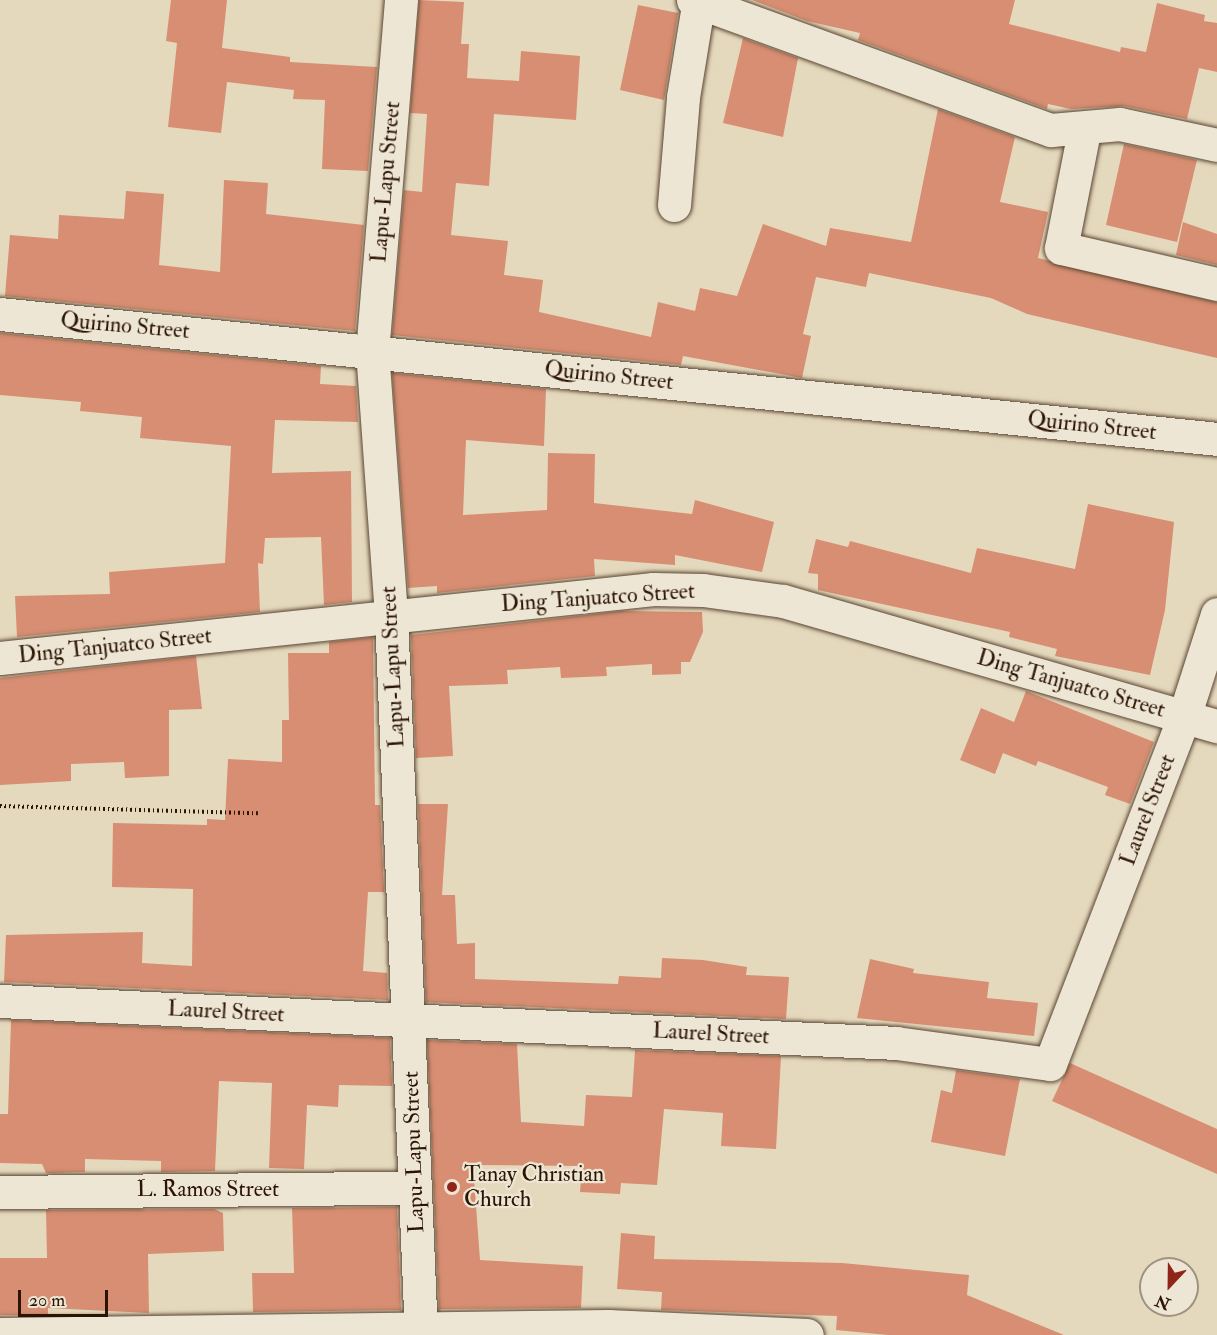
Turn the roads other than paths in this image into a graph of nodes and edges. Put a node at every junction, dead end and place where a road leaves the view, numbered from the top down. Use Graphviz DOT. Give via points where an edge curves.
graph roads {
  1 [pos="402,0"];
  2 [pos="696,3"];
  3 [pos="1084,131"];
  4 [pos="1217,145"];
  5 [pos="675,206"];
  6 [pos="1217,284"];
  7 [pos="0,314"];
  8 [pos="372,350"];
  9 [pos="1217,439"];
  10 [pos="1217,614"];
  11 [pos="391,616"];
  12 [pos="0,658"];
  13 [pos="1184,717"];
  14 [pos="1217,726"];
  15 [pos="0,1001"];
  16 [pos="408,1020"];
  17 [pos="415,1188"];
  18 [pos="0,1192"];
  19 [pos="0,1334"];
  20 [pos="421,1334"];
  21 [pos="807,1335"];
  1 -- 8 [label="street, Lapu-Lapu Street"];
  2 -- 3 [label="street" via="1051,130"];
  2 -- 5 [label="street" via="683,97"];
  3 -- 4 [label="street" via="1120,124"];
  3 -- 6 [label="street" via="1061,248"];
  7 -- 8 [label="street, Quirino Street"];
  8 -- 9 [label="street, Quirino Street"];
  8 -- 11 [label="street, Lapu-Lapu Street"];
  10 -- 13 [label="street"];
  11 -- 12 [label="street, Ding Tanjuatco Street"];
  11 -- 13 [label="street, Ding Tanjuatco Street" via="653,589 703,590 783,601"];
  11 -- 16 [label="street, Lapu-Lapu Street"];
  13 -- 14 [label="street, Ding Tanjuatco Street"];
  13 -- 16 [label="street, Laurel Street" via="1050,1064 896,1043"];
  15 -- 16 [label="street, Laurel Street"];
  16 -- 17 [label="street, Lapu-Lapu Street"];
  17 -- 18 [label="street, L. Ramos Street"];
  17 -- 20 [label="street, Lapu-Lapu Street"];
  19 -- 20 [label="street"];
  20 -- 21 [label="street" via="608,1326"];
}
